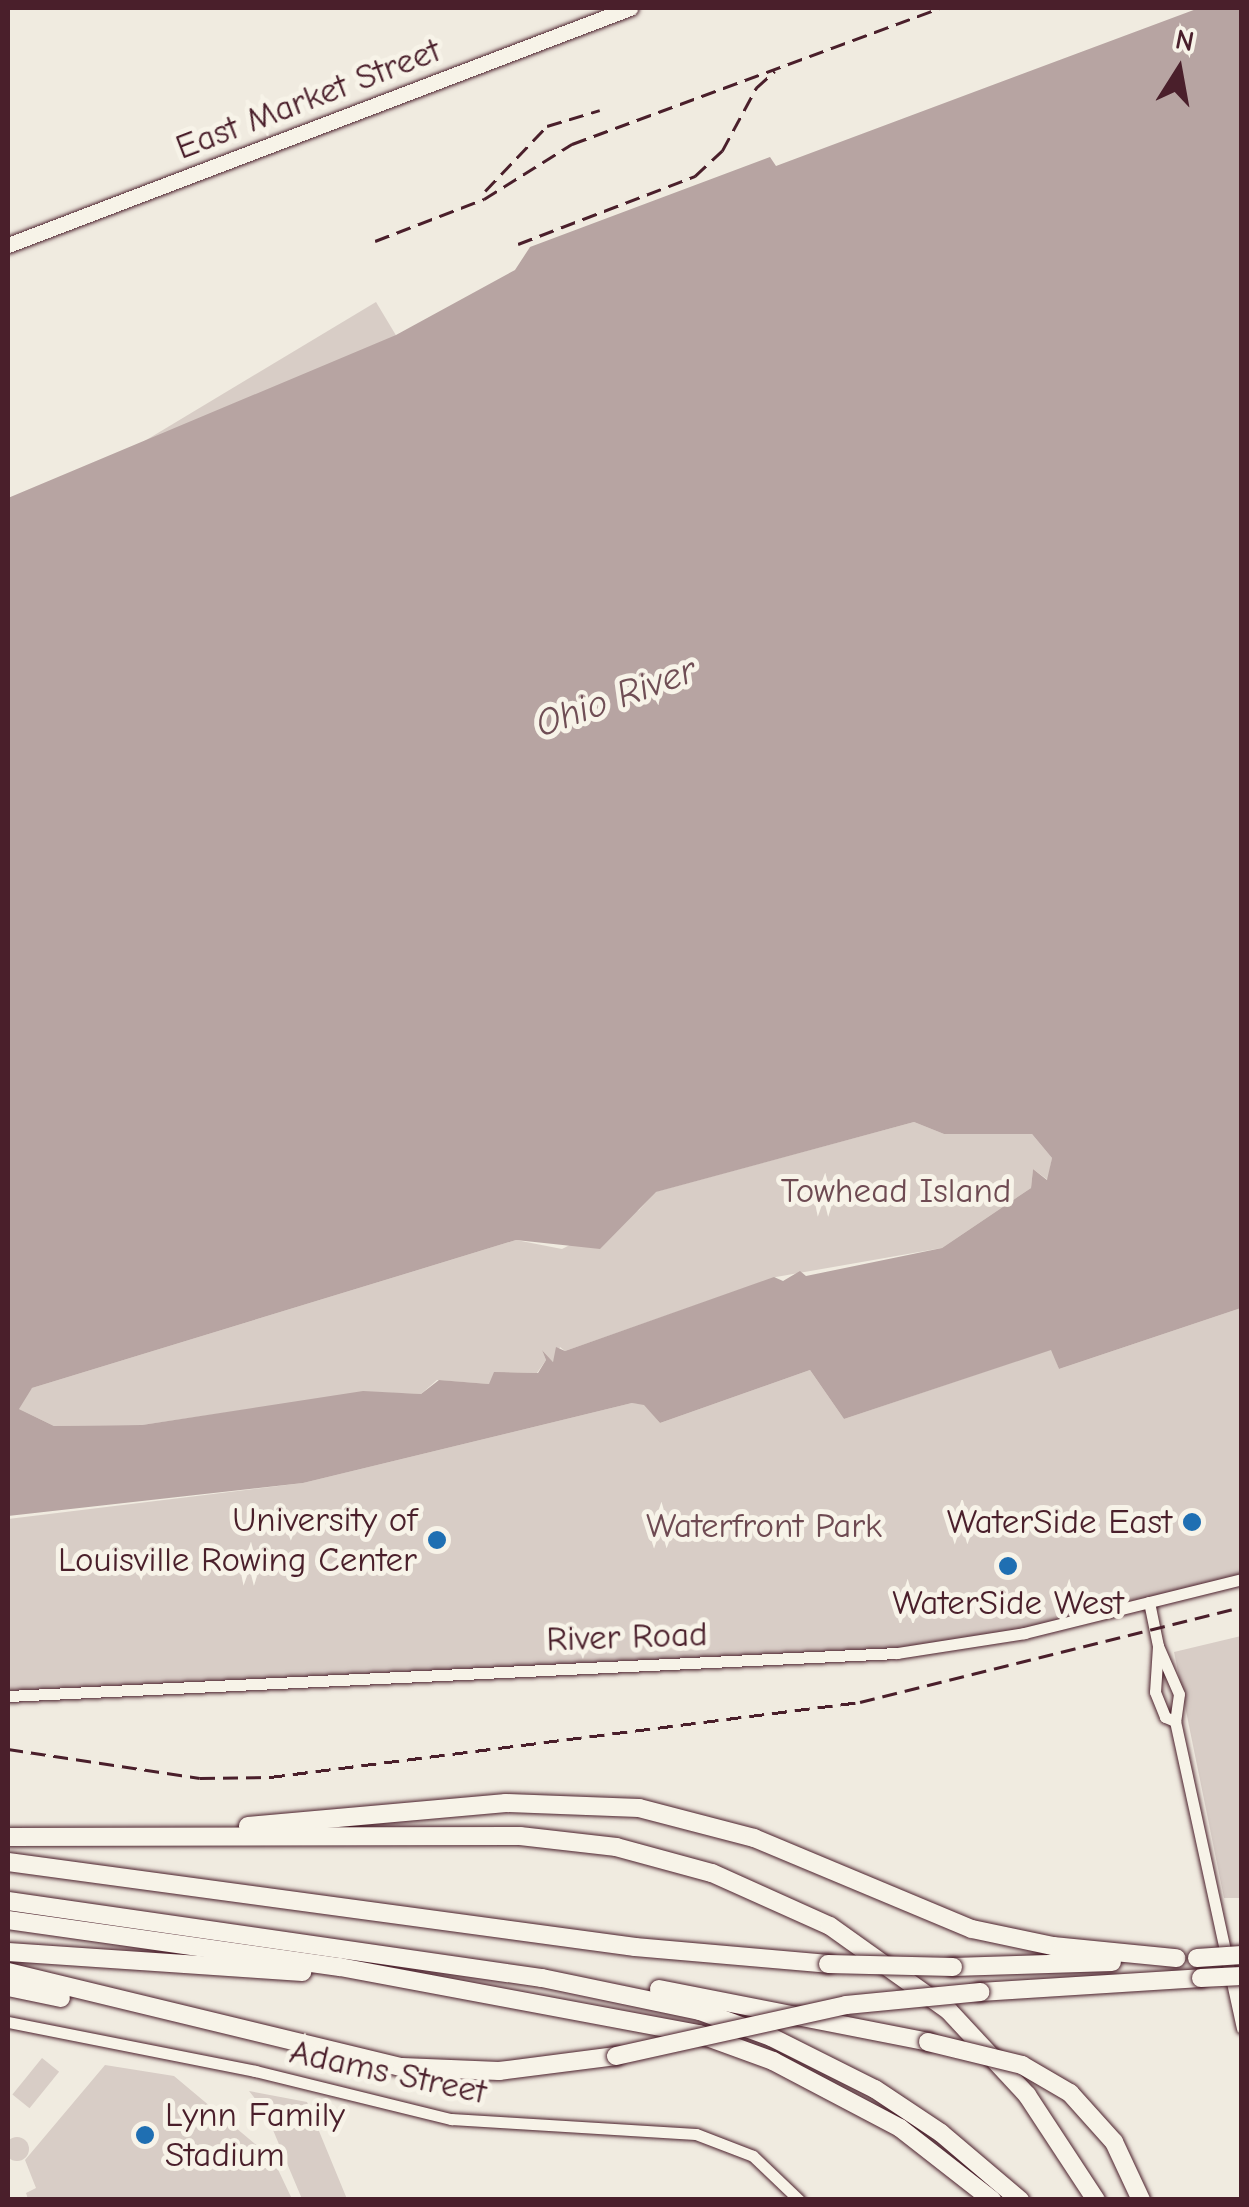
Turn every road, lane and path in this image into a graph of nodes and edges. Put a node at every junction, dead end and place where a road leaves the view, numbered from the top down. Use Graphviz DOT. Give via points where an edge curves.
graph roads {
  1 [pos="630,8"];
  2 [pos="8,246"];
  3 [pos="1242,1579"];
  4 [pos="1148,1602"];
  5 [pos="1158,1646"];
  6 [pos="8,1696"];
  7 [pos="1175,1721"];
  8 [pos="8,1836"];
  9 [pos="8,1864"];
  10 [pos="8,1901"];
  11 [pos="8,1920"];
  12 [pos="8,1952"];
  13 [pos="1242,1955"];
  14 [pos="1176,1958"];
  15 [pos="470,1967"];
  16 [pos="8,1972"];
  17 [pos="1242,1976"];
  18 [pos="422,1984"];
  19 [pos="8,1985"];
  20 [pos="8,2022"];
  21 [pos="1242,2028"];
  22 [pos="226,2029"];
  23 [pos="880,2118"];
  24 [pos="799,2200"];
  25 [pos="980,2200"];
  26 [pos="992,2200"];
  27 [pos="1020,2200"];
  28 [pos="1096,2200"];
  29 [pos="1141,2200"];
  1 -- 2 [label="main road, East Market Street"];
  3 -- 4 [label="street, River Road"];
  4 -- 5 [label="street"];
  4 -- 6 [label="street, River Road" via="1024,1633 896,1652"];
  5 -- 7 [label="street" via="1178,1694"];
  5 -- 7 [label="street" via="1155,1692 1164,1716"];
  7 -- 21 [label="street"];
  8 -- 14 [label="highway" via="284,1824 506,1803 610,1804 733,1831 972,1928 1053,1946"];
  8 -- 28 [label="highway" via="520,1836 616,1847 712,1872 830,1926 949,2011 1028,2095"];
  9 -- 14 [label="highway, bridge" via="634,1947 828,1964 953,1967"];
  10 -- 15 [label="highway"];
  11 -- 18 [label="highway"];
  12 -- 18 [label="highway"];
  13 -- 14 [label="highway, bridge"];
  15 -- 27 [label="highway" via="640,1995 771,2037 909,2111"];
  15 -- 29 [label="highway, bridge" via="602,1978 1006,2059 1070,2094 1114,2142"];
  16 -- 22 [label="highway"];
  17 -- 22 [label="highway, bridge" via="846,2005 616,2056 510,2070 426,2069"];
  18 -- 23 [label="highway" via="699,2034 772,2061"];
  19 -- 22 [label="highway"];
  20 -- 24 [label="street, Adams Street" via="451,2119 696,2134 753,2156"];
  23 -- 25 [label="highway"];
  23 -- 26 [label="highway" via="942,2157"];
}
